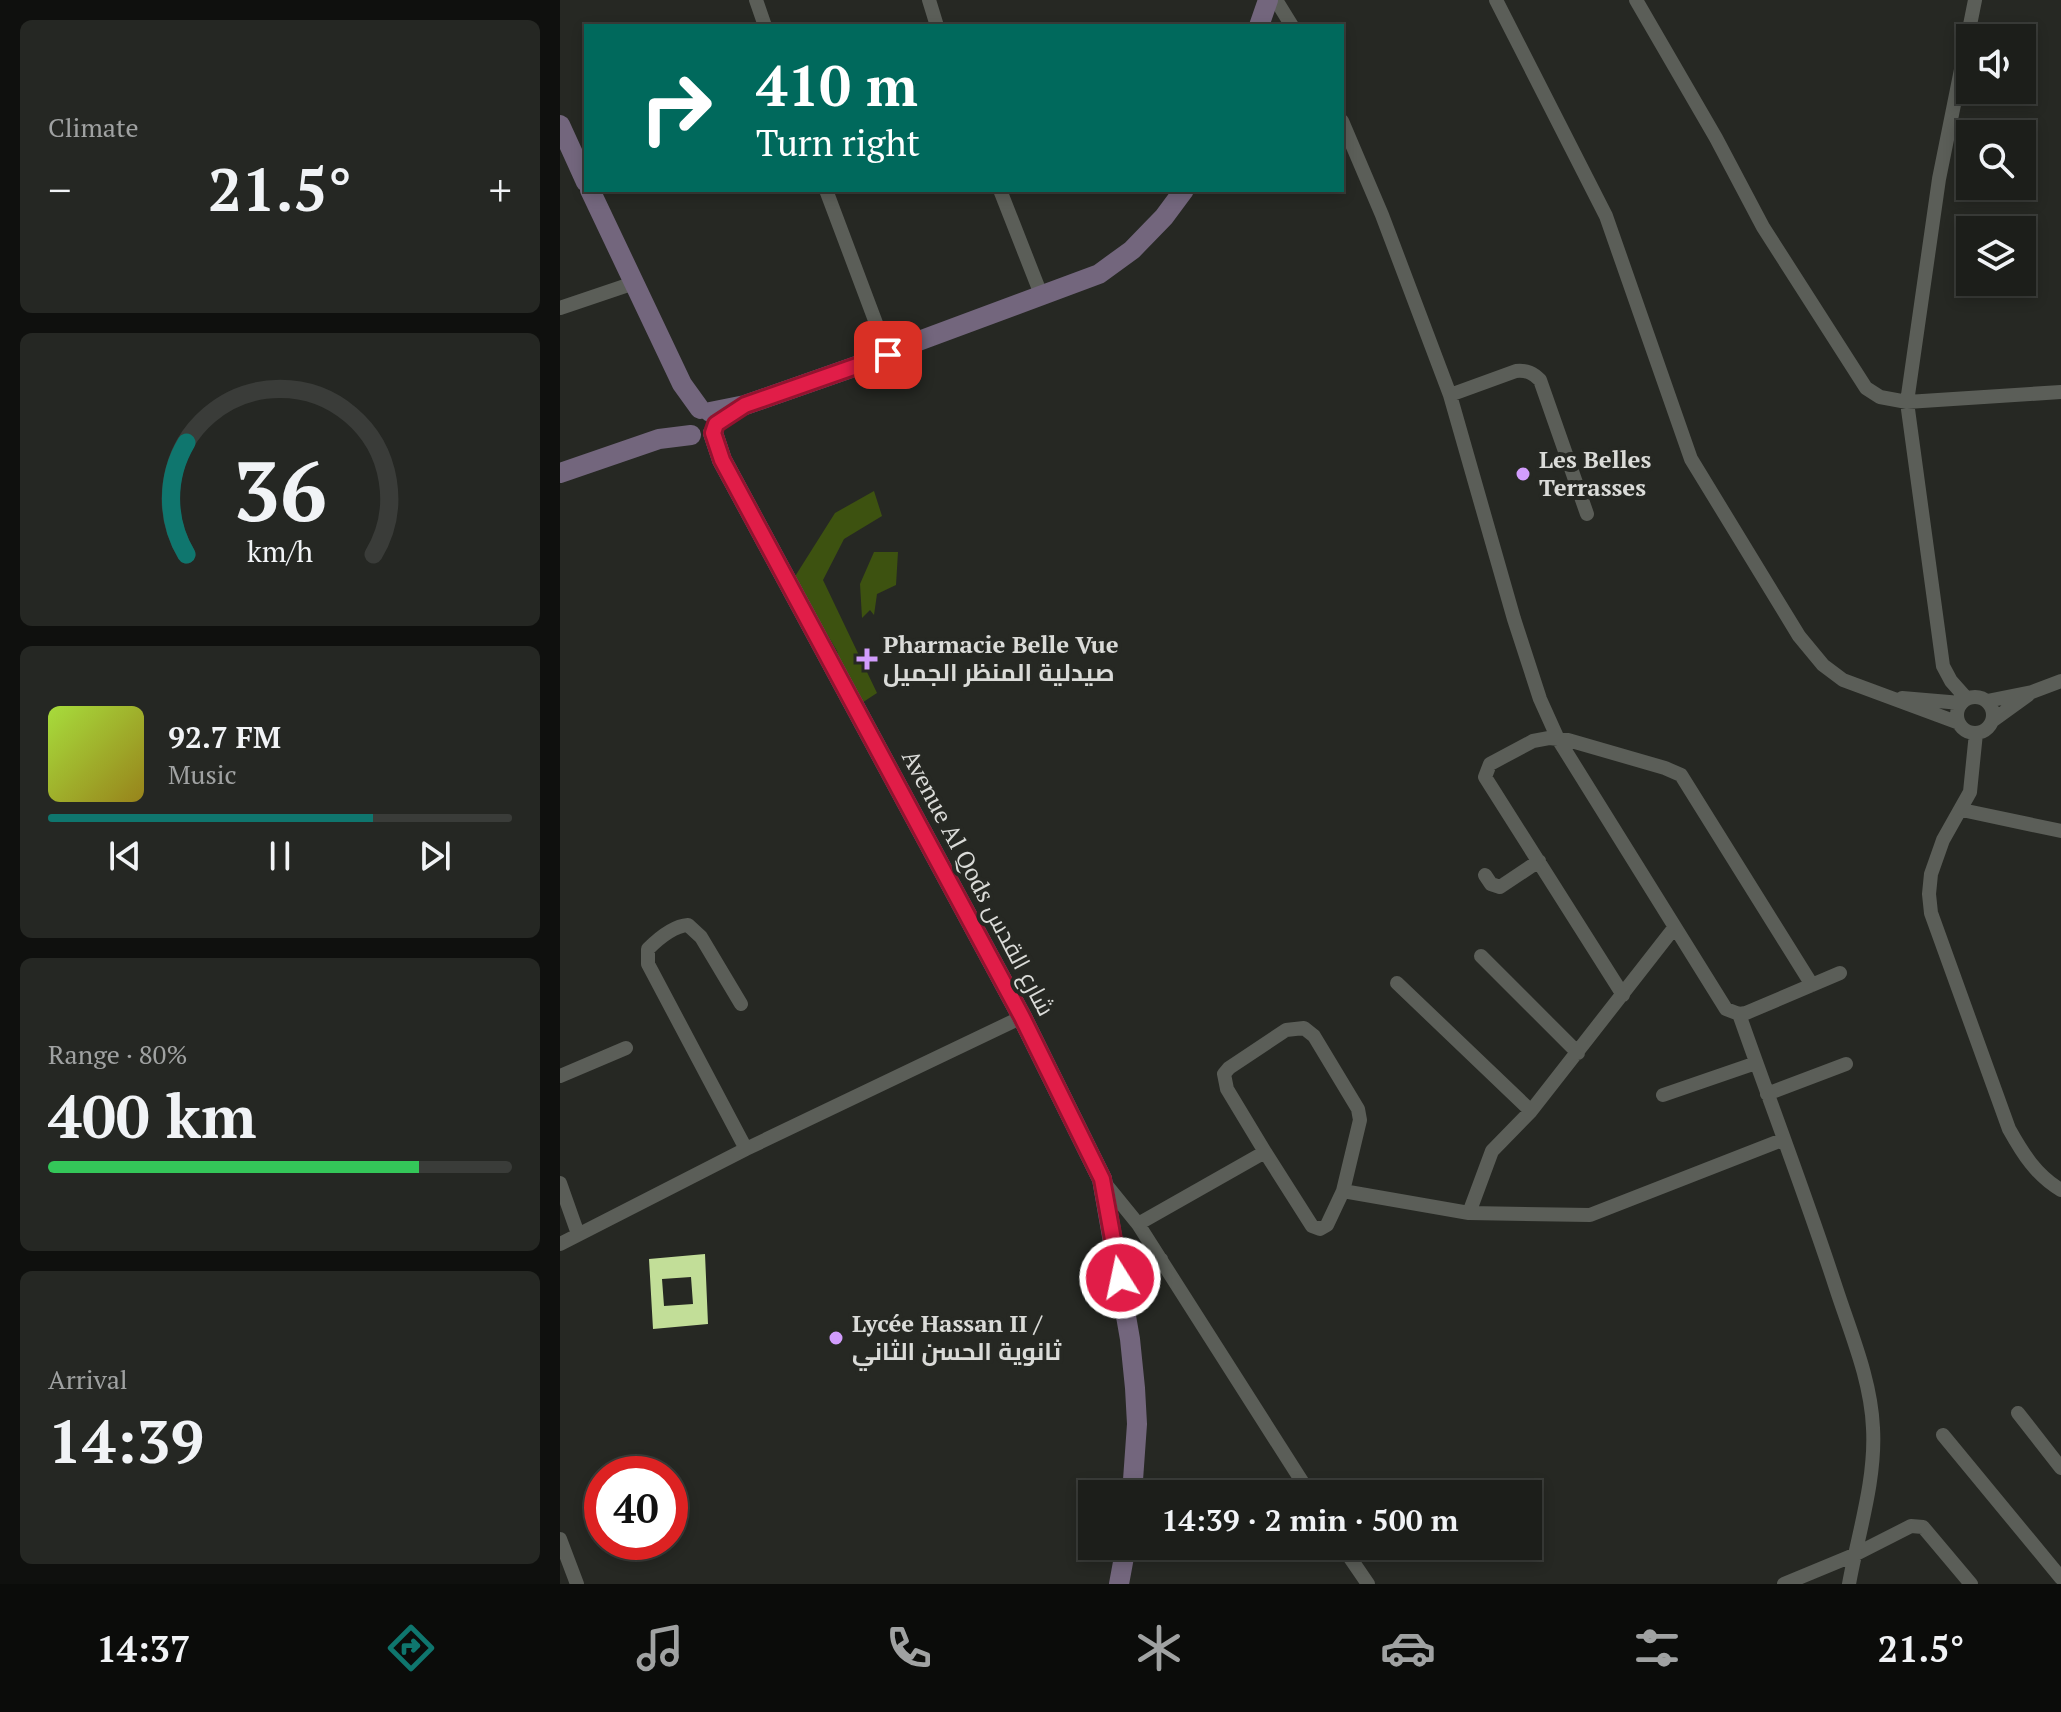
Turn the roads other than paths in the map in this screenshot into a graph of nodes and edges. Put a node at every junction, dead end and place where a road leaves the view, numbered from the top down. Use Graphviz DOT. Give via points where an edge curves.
graph roads {
  1 [pos="756,0"];
  2 [pos="929,0"];
  3 [pos="1268,0"];
  4 [pos="1276,0"];
  5 [pos="1496,0"];
  6 [pos="1636,0"];
  7 [pos="1975,0"];
  8 [pos="764,24"];
  9 [pos="936,24"];
  10 [pos="1260,24"];
  11 [pos="1291,24"];
  12 [pos="560,125"];
  13 [pos="1344,126"];
  14 [pos="584,178"];
  15 [pos="591,192"];
  16 [pos="827,192"];
  17 [pos="1001,192"];
  18 [pos="1183,192"];
  19 [pos="634,283"];
  20 [pos="1042,297"];
  21 [pos="560,308"];
  22 [pos="888,355"];
  23 [pos="2061,392"];
  24 [pos="1450,395"];
  25 [pos="1907,402"];
  26 [pos="700,424"];
  27 [pos="560,473"];
  28 [pos="1587,514"];
  29 [pos="2061,681"];
  30 [pos="2032,692"];
  31 [pos="1882,696"];
  32 [pos="1964,701"];
  33 [pos="1987,701"];
  34 [pos="1992,721"];
  35 [pos="1959,723"];
  36 [pos="1976,733"];
  37 [pos="1558,739"];
  38 [pos="1962,810"];
  39 [pos="2061,831"];
  40 [pos="1539,861"];
  41 [pos="1485,875"];
  42 [pos="1674,928"];
  43 [pos="1481,956"];
  44 [pos="1840,973"];
  45 [pos="1397,983"];
  46 [pos="1812,985"];
  47 [pos="1623,995"];
  48 [pos="741,1004"];
  49 [pos="1739,1014"];
  50 [pos="1022,1017"];
  51 [pos="626,1048"];
  52 [pos="1578,1053"];
  53 [pos="1756,1063"];
  54 [pos="1846,1064"];
  55 [pos="560,1076"];
  56 [pos="1767,1094"];
  57 [pos="1663,1095"];
  58 [pos="1531,1111"];
  59 [pos="1782,1140"];
  60 [pos="746,1149"];
  61 [pos="1265,1152"];
  62 [pos="1102,1179"];
  63 [pos="560,1183"];
  64 [pos="2061,1190"];
  65 [pos="1343,1191"];
  66 [pos="1469,1213"];
  67 [pos="1138,1224"];
  68 [pos="578,1234"];
  69 [pos="560,1244"];
  70 [pos="1161,1259"];
  71 [pos="1120,1278"];
  72 [pos="2018,1413"];
  73 [pos="1943,1435"];
  74 [pos="2061,1468"];
  75 [pos="1133,1480"];
  76 [pos="1301,1480"];
  77 [pos="560,1539"];
  78 [pos="1854,1555"];
  79 [pos="1123,1560"];
  80 [pos="1352,1560"];
  81 [pos="2061,1578"];
  82 [pos="577,1584"];
  83 [pos="1119,1584"];
  84 [pos="1368,1584"];
  85 [pos="1784,1584"];
  86 [pos="1849,1584"];
  87 [pos="1971,1584"];
  1 -- 8 [label="street"];
  2 -- 9 [label="street"];
  3 -- 10 [label="street"];
  4 -- 11 [label="street"];
  5 -- 31 [label="street" via="1606,216 1691,459 1799,636 1843,680"];
  6 -- 25 [label="street" via="1763,227 1866,388"];
  7 -- 25 [label="street" via="1939,179"];
  12 -- 14 [label="street"];
  13 -- 24 [label="street"];
  15 -- 19 [label="street, Avenue Al Qods شارع القدس"];
  16 -- 22 [label="street"];
  17 -- 20 [label="street"];
  18 -- 20 [label="street" via="1122,259"];
  19 -- 21 [label="street"];
  19 -- 26 [label="street, Avenue Al Qods شارع القدس"];
  20 -- 22 [label="street"];
  22 -- 26 [label="street"];
  23 -- 25 [label="street"];
  24 -- 28 [label="street" via="1516,371 1535,375"];
  24 -- 37 [label="street" via="1514,619"];
  25 -- 32 [label="street" via="1943,666"];
  26 -- 27 [label="street"];
  26 -- 50 [label="street, Avenue Al Qods شارع القدس"];
  29 -- 30 [label="street"];
  30 -- 33 [label="street"];
  30 -- 34 [label="street"];
  31 -- 32 [label="street"];
  31 -- 35 [label="street"];
  32 -- 33 [label="street"];
  32 -- 35 [label="street" via="1958,709"];
  33 -- 34 [label="street"];
  34 -- 36 [label="street"];
  35 -- 36 [label="street"];
  36 -- 38 [label="street" via="1974,773"];
  37 -- 40 [label="street" via="1533,741 1490,764 1485,772"];
  37 -- 42 [label="street"];
  37 -- 46 [label="street" via="1681,775"];
  38 -- 39 [label="street"];
  38 -- 64 [label="street" via="1937,856 1931,913 2009,1129 2025,1157"];
  40 -- 41 [label="street" via="1500,887"];
  40 -- 47 [label="street"];
  42 -- 47 [label="street"];
  42 -- 49 [label="street" via="1721,1004"];
  43 -- 52 [label="street"];
  44 -- 46 [label="street"];
  45 -- 58 [label="street"];
  46 -- 49 [label="street"];
  47 -- 52 [label="street"];
  48 -- 60 [label="street" via="694,928 681,925 648,949 648,964"];
  49 -- 53 [label="street"];
  50 -- 60 [label="street"];
  50 -- 62 [label="street, Avenue Al Qods شارع القدس"];
  51 -- 55 [label="street"];
  52 -- 58 [label="street"];
  53 -- 56 [label="street"];
  53 -- 57 [label="street"];
  54 -- 56 [label="street"];
  56 -- 59 [label="street"];
  58 -- 66 [label="street" via="1492,1151"];
  59 -- 66 [label="street" via="1590,1215"];
  59 -- 78 [label="street" via="1866,1378 1872,1463"];
  60 -- 68 [label="street"];
  61 -- 65 [label="street" via="1312,1226 1327,1225"];
  61 -- 65 [label="street" via="1227,1089 1224,1074 1286,1030 1304,1028 1358,1109 1357,1138"];
  61 -- 67 [label="street"];
  62 -- 67 [label="street"];
  62 -- 71 [label="street, Avenue Al Qods شارع القدس"];
  63 -- 68 [label="street"];
  65 -- 66 [label="street"];
  67 -- 70 [label="street"];
  68 -- 69 [label="street"];
  70 -- 71 [label="street"];
  70 -- 76 [label="street"];
  71 -- 75 [label="street, Avenue Al Qods شارع القدس" via="1135,1388"];
  72 -- 74 [label="street"];
  73 -- 81 [label="street"];
  77 -- 82 [label="street"];
  78 -- 85 [label="street"];
  78 -- 86 [label="street"];
  78 -- 87 [label="street" via="1918,1525"];
  79 -- 83 [label="street"];
  80 -- 84 [label="street"];
}
